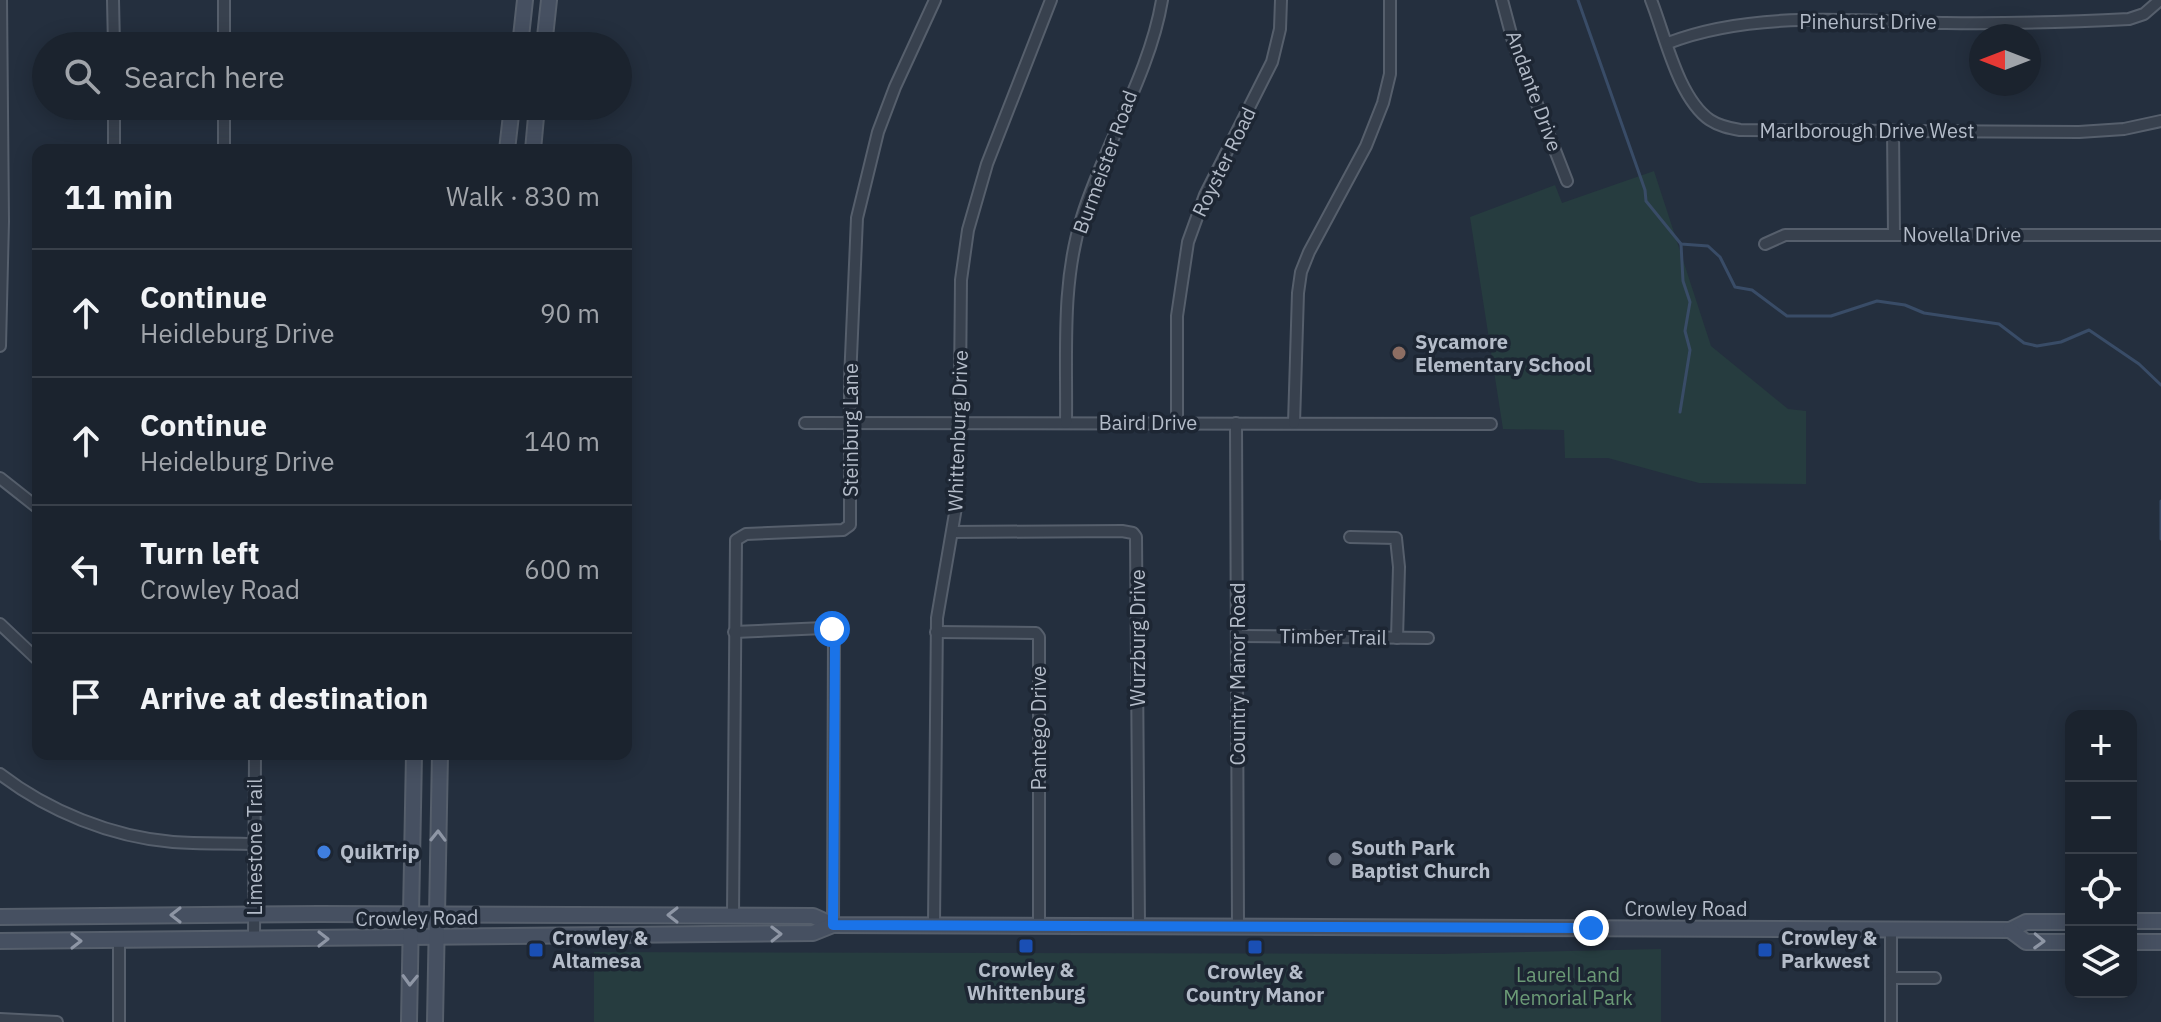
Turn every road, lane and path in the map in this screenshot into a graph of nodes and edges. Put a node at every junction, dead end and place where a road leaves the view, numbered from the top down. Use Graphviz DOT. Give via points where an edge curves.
graph roads {
  1 [pos="1,0"];
  2 [pos="113,0"];
  3 [pos="224,0"];
  4 [pos="525,0"];
  5 [pos="549,0"];
  6 [pos="935,0"];
  7 [pos="1051,0"];
  8 [pos="1162,0"];
  9 [pos="1281,0"];
  10 [pos="1390,0"];
  11 [pos="1502,0"];
  12 [pos="1651,0"];
  13 [pos="2160,0"];
  14 [pos="114,32"];
  15 [pos="224,32"];
  16 [pos="522,32"];
  17 [pos="546,32"];
  18 [pos="1668,43"];
  19 [pos="114,120"];
  20 [pos="224,120"];
  21 [pos="510,120"];
  22 [pos="536,120"];
  23 [pos="2161,121"];
  24 [pos="1893,130"];
  25 [pos="114,144"];
  26 [pos="224,144"];
  27 [pos="508,144"];
  28 [pos="534,144"];
  29 [pos="1567,181"];
  30 [pos="1894,235"];
  31 [pos="2161,235"];
  32 [pos="1765,244"];
  33 [pos="0,346"];
  34 [pos="805,423"];
  35 [pos="850,423"];
  36 [pos="960,423"];
  37 [pos="1066,423"];
  38 [pos="1177,423"];
  39 [pos="1236,423"];
  40 [pos="1294,423"];
  41 [pos="1491,424"];
  42 [pos="0,478"];
  43 [pos="32,503"];
  44 [pos="953,532"];
  45 [pos="1350,537"];
  46 [pos="0,624"];
  47 [pos="734,632"];
  48 [pos="936,632"];
  49 [pos="1238,636"];
  50 [pos="1397,638"];
  51 [pos="1428,638"];
  52 [pos="32,654"];
  53 [pos="255,760"];
  54 [pos="414,760"];
  55 [pos="440,760"];
  56 [pos="0,774"];
  57 [pos="254,844"];
  58 [pos="411,914"];
  59 [pos="437,914"];
  60 [pos="254,915"];
  61 [pos="733,916"];
  62 [pos="0,917"];
  63 [pos="2137,921"];
  64 [pos="2161,921"];
  65 [pos="2065,922"];
  66 [pos="934,924"];
  67 [pos="1039,924"];
  68 [pos="833,925"];
  69 [pos="1139,925"];
  70 [pos="1238,926"];
  71 [pos="1891,930"];
  72 [pos="2010,930"];
  73 [pos="701,935"];
  74 [pos="411,938"];
  75 [pos="436,938"];
  76 [pos="254,940"];
  77 [pos="0,941"];
  78 [pos="119,941"];
  79 [pos="2065,942"];
  80 [pos="2137,942"];
  81 [pos="2161,942"];
  82 [pos="1891,978"];
  83 [pos="1935,978"];
  84 [pos="6,1020"];
  85 [pos="57,1022"];
  86 [pos="119,1022"];
  87 [pos="409,1022"];
  88 [pos="435,1022"];
  89 [pos="1891,1022"];
  1 -- 33 [label="street"];
  2 -- 14 [label="street"];
  3 -- 15 [label="street"];
  4 -- 16 [label="main road"];
  5 -- 17 [label="main road"];
  6 -- 35 [label="street, Steinburg Lane" via="878,132 857,218"];
  7 -- 36 [label="street, Whittenburg Drive" via="987,164 968,230 961,280"];
  8 -- 37 [label="street, Burmeister Road" via="1071,260"];
  9 -- 38 [label="street, Royster Road" via="1272,62 1205,195 1186,252 1177,316"];
  10 -- 40 [label="street" via="1390,74 1383,103 1301,272"];
  11 -- 29 [label="street, Andante Drive"];
  12 -- 18 [label="street, Marlborough Drive West"];
  13 -- 18 [label="street, Pinehurst Drive" via="2129,19 2015,24 1769,22 1709,29"];
  18 -- 24 [label="street, Marlborough Drive West" via="1685,90 1701,113 1718,125 1740,130"];
  19 -- 25 [label="street"];
  20 -- 26 [label="street"];
  21 -- 27 [label="main road"];
  22 -- 28 [label="main road"];
  23 -- 24 [label="street, Marlborough Drive West" via="2079,132"];
  24 -- 30 [label="street"];
  30 -- 31 [label="street, Novella Drive"];
  30 -- 32 [label="street, Novella Drive" via="1785,235"];
  34 -- 35 [label="street, Baird Drive"];
  35 -- 36 [label="street, Baird Drive"];
  35 -- 47 [label="street, Steinburg Lane" via="850,525 843,530 737,537"];
  36 -- 37 [label="street, Baird Drive"];
  36 -- 44 [label="street, Whittenburg Drive"];
  37 -- 38 [label="street, Baird Drive"];
  38 -- 39 [label="street, Baird Drive"];
  39 -- 40 [label="street, Baird Drive"];
  39 -- 49 [label="street, Country Manor Road"];
  40 -- 41 [label="street, Baird Drive"];
  42 -- 43 [label="street"];
  44 -- 48 [label="street, Whittenburg Drive"];
  44 -- 69 [label="street, Wurzburg Drive" via="1122,531 1136,537"];
  45 -- 50 [label="street" via="1396,538"];
  46 -- 52 [label="street"];
  47 -- 61 [label="street, Steinburg Lane"];
  47 -- 68 [label="street" via="834,631"];
  48 -- 66 [label="street, Whittenburg Drive"];
  48 -- 67 [label="street, Pantego Drive" via="1021,631 1039,637"];
  49 -- 50 [label="street, Timber Trail"];
  49 -- 70 [label="street, Country Manor Road"];
  50 -- 51 [label="street, Timber Trail"];
  53 -- 57 [label="street, Limestone Trail"];
  54 -- 58 [label="main road"];
  59 -- 55 [label="main road, one-way"];
  56 -- 57 [label="street" via="51,807 112,829 171,842"];
  57 -- 60 [label="street, Limestone Trail"];
  58 -- 59 [label="main road, Crowley Road"];
  58 -- 60 [label="main road, Crowley Road"];
  58 -- 74 [label="main road"];
  61 -- 59 [label="main road, Crowley Road, one-way"];
  59 -- 75 [label="main road"];
  60 -- 62 [label="main road, Crowley Road, one-way"];
  60 -- 76 [label="street, Limestone Trail"];
  61 -- 68 [label="main road, Crowley Road" via="813,916"];
  61 -- 73 [label="main road"];
  63 -- 64 [label="main road"];
  65 -- 72 [label="main road, Crowley Road" via="2026,922"];
  66 -- 67 [label="main road, Crowley Road"];
  66 -- 68 [label="main road, Crowley Road"];
  67 -- 69 [label="main road, Crowley Road"];
  73 -- 68 [label="main road, Crowley Road, one-way" via="813,933"];
  69 -- 70 [label="main road, Crowley Road"];
  70 -- 71 [label="main road, Crowley Road"];
  71 -- 72 [label="main road, Crowley Road"];
  71 -- 82 [label="street"];
  72 -- 79 [label="main road, Crowley Road, one-way" via="2026,942"];
  73 -- 75 [label="main road, Crowley Road"];
  74 -- 75 [label="main road, Crowley Road"];
  76 -- 74 [label="main road, Crowley Road, one-way"];
  74 -- 87 [label="main road, one-way"];
  75 -- 88 [label="main road"];
  76 -- 78 [label="main road, Crowley Road"];
  77 -- 78 [label="main road, Crowley Road, one-way"];
  78 -- 86 [label="street"];
  80 -- 81 [label="main road"];
  82 -- 83 [label="street"];
  82 -- 89 [label="street"];
  84 -- 85 [label="street"];
}
